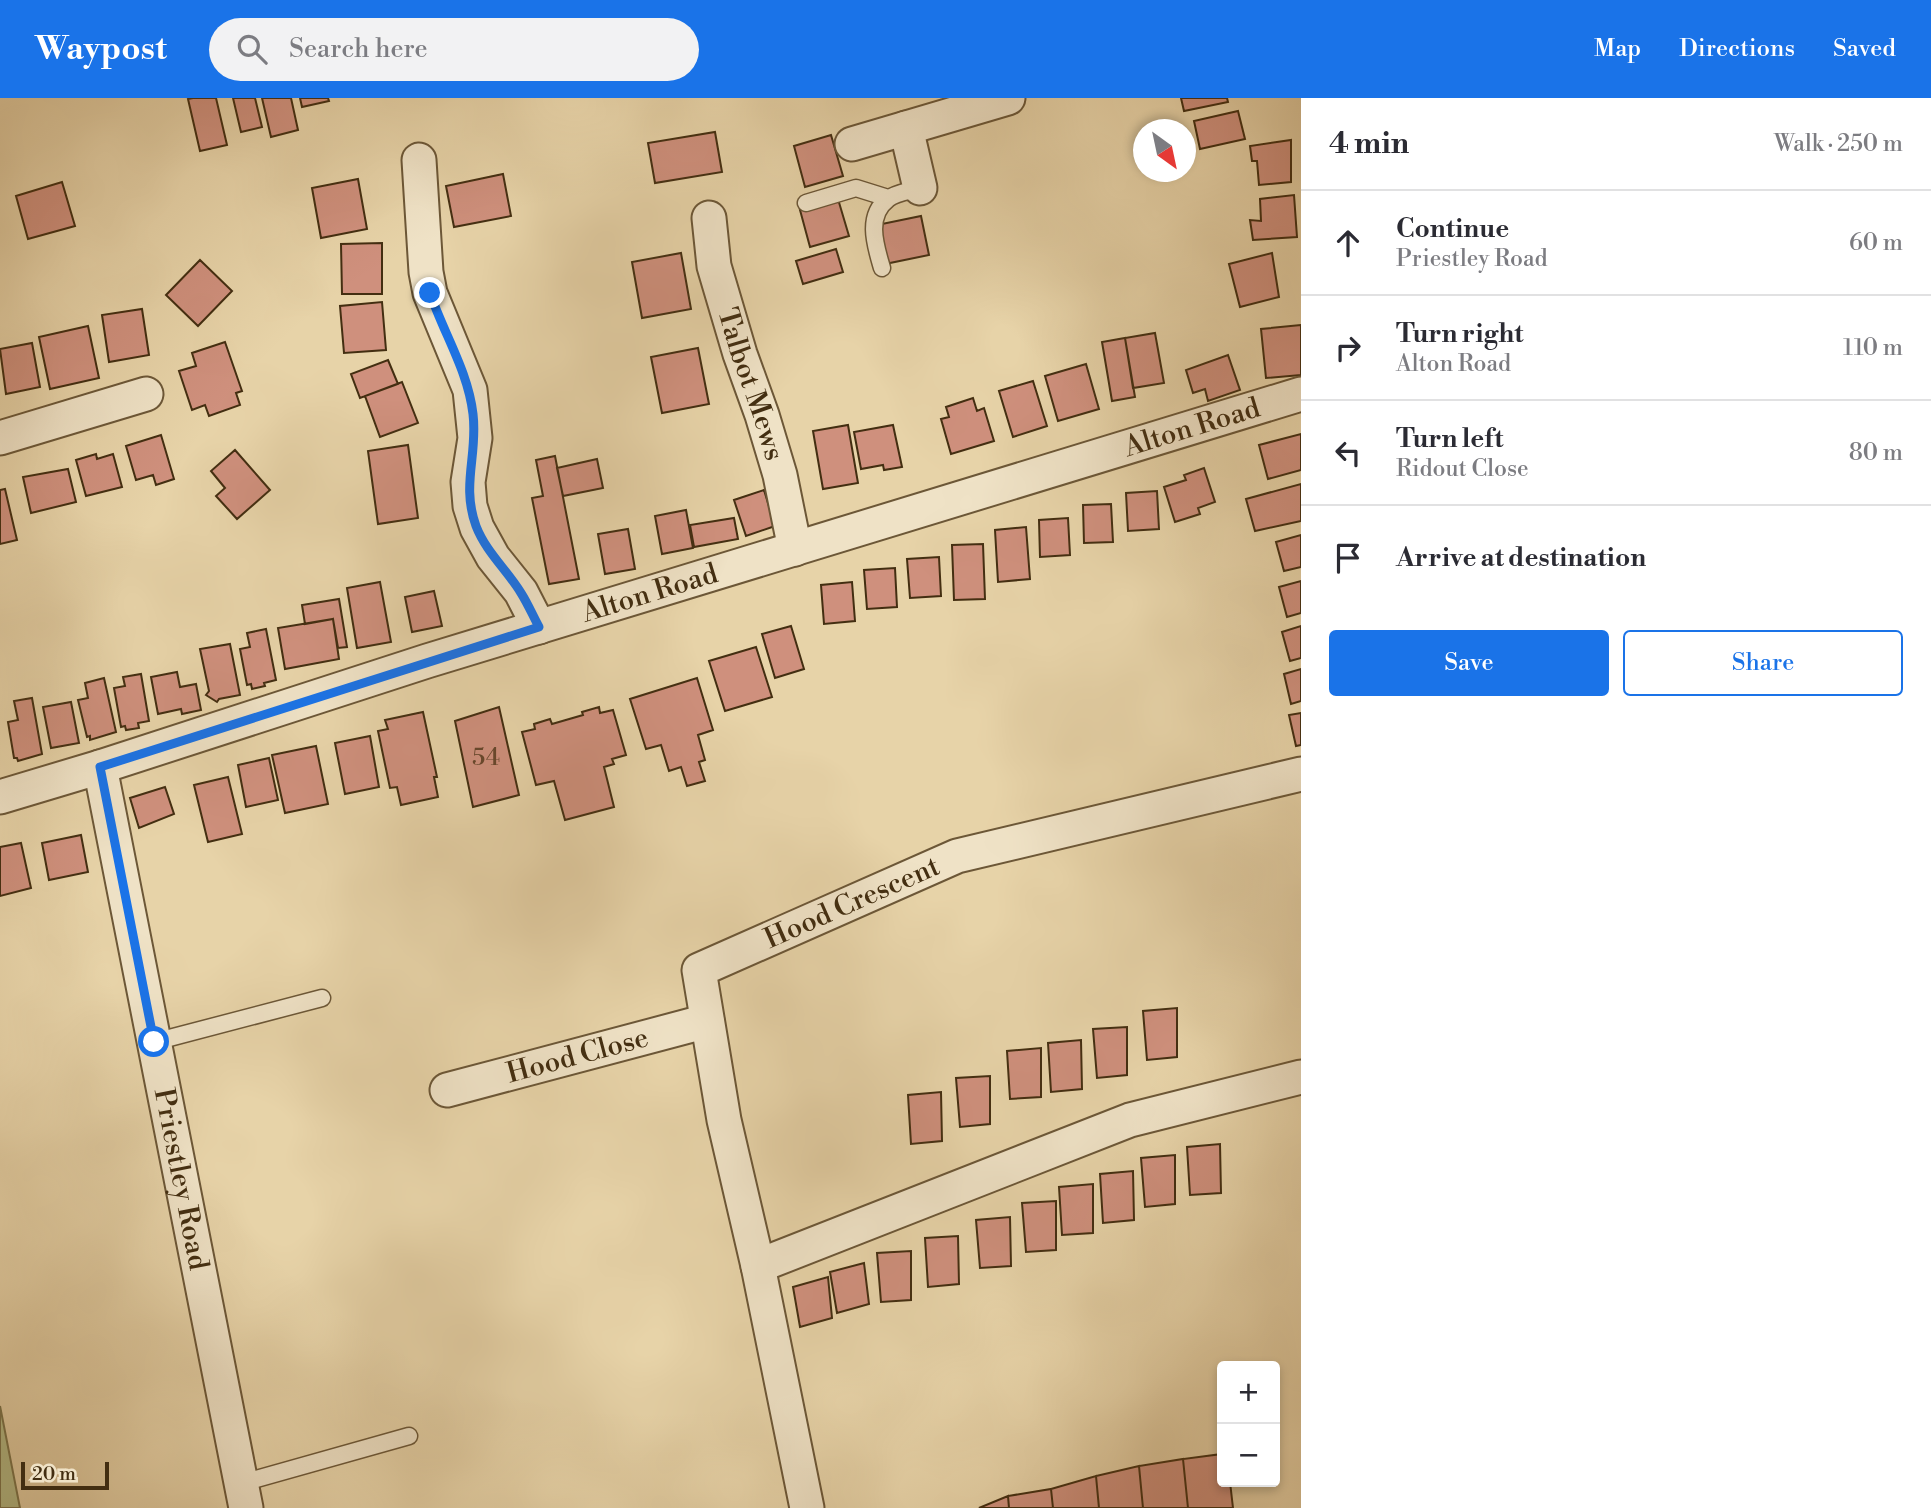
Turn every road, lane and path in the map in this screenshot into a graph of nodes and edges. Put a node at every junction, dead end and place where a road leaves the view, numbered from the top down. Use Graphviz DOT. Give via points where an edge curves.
graph roads {
  1 [pos="1008,98"];
  2 [pos="906,128"];
  3 [pos="852,144"];
  4 [pos="419,160"];
  5 [pos="920,188"];
  6 [pos="888,198"];
  7 [pos="806,203"];
  8 [pos="709,218"];
  9 [pos="882,268"];
  10 [pos="146,394"];
  11 [pos="1301,394"];
  12 [pos="0,438"];
  13 [pos="795,550"];
  14 [pos="539,627"];
  15 [pos="100,767"];
  16 [pos="1301,774"];
  17 [pos="0,797"];
  18 [pos="322,999"];
  19 [pos="707,1021"];
  20 [pos="154,1042"];
  21 [pos="1301,1077"];
  22 [pos="447,1090"];
  23 [pos="758,1266"];
  24 [pos="409,1436"];
  25 [pos="244,1496"];
  26 [pos="807,1508"];
  1 -- 2 [label="street"];
  2 -- 3 [label="street"];
  2 -- 5 [label="street"];
  4 -- 14 [label="street" via="430,293 470,390 475,438 468,482 470,506 493,557 521,592"];
  5 -- 6 [label="lane"];
  6 -- 7 [label="lane" via="856,188"];
  6 -- 9 [label="lane" via="872,232"];
  8 -- 13 [label="street, Talbot Mews" via="714,265 780,475"];
  10 -- 12 [label="street"];
  11 -- 13 [label="street, Alton Road"];
  13 -- 14 [label="street, Alton Road"];
  14 -- 15 [label="street, Alton Road"];
  15 -- 17 [label="street, Alton Road"];
  15 -- 20 [label="street, Priestley Road"];
  16 -- 19 [label="street, Hood Crescent" via="957,856 699,970"];
  18 -- 20 [label="lane"];
  19 -- 22 [label="street, Hood Close"];
  19 -- 23 [label="street, Hood Crescent" via="724,1120"];
  20 -- 25 [label="street, Priestley Road"];
  21 -- 23 [label="street" via="1130,1120"];
  23 -- 26 [label="street, Hood Crescent"];
  24 -- 25 [label="lane"];
}
